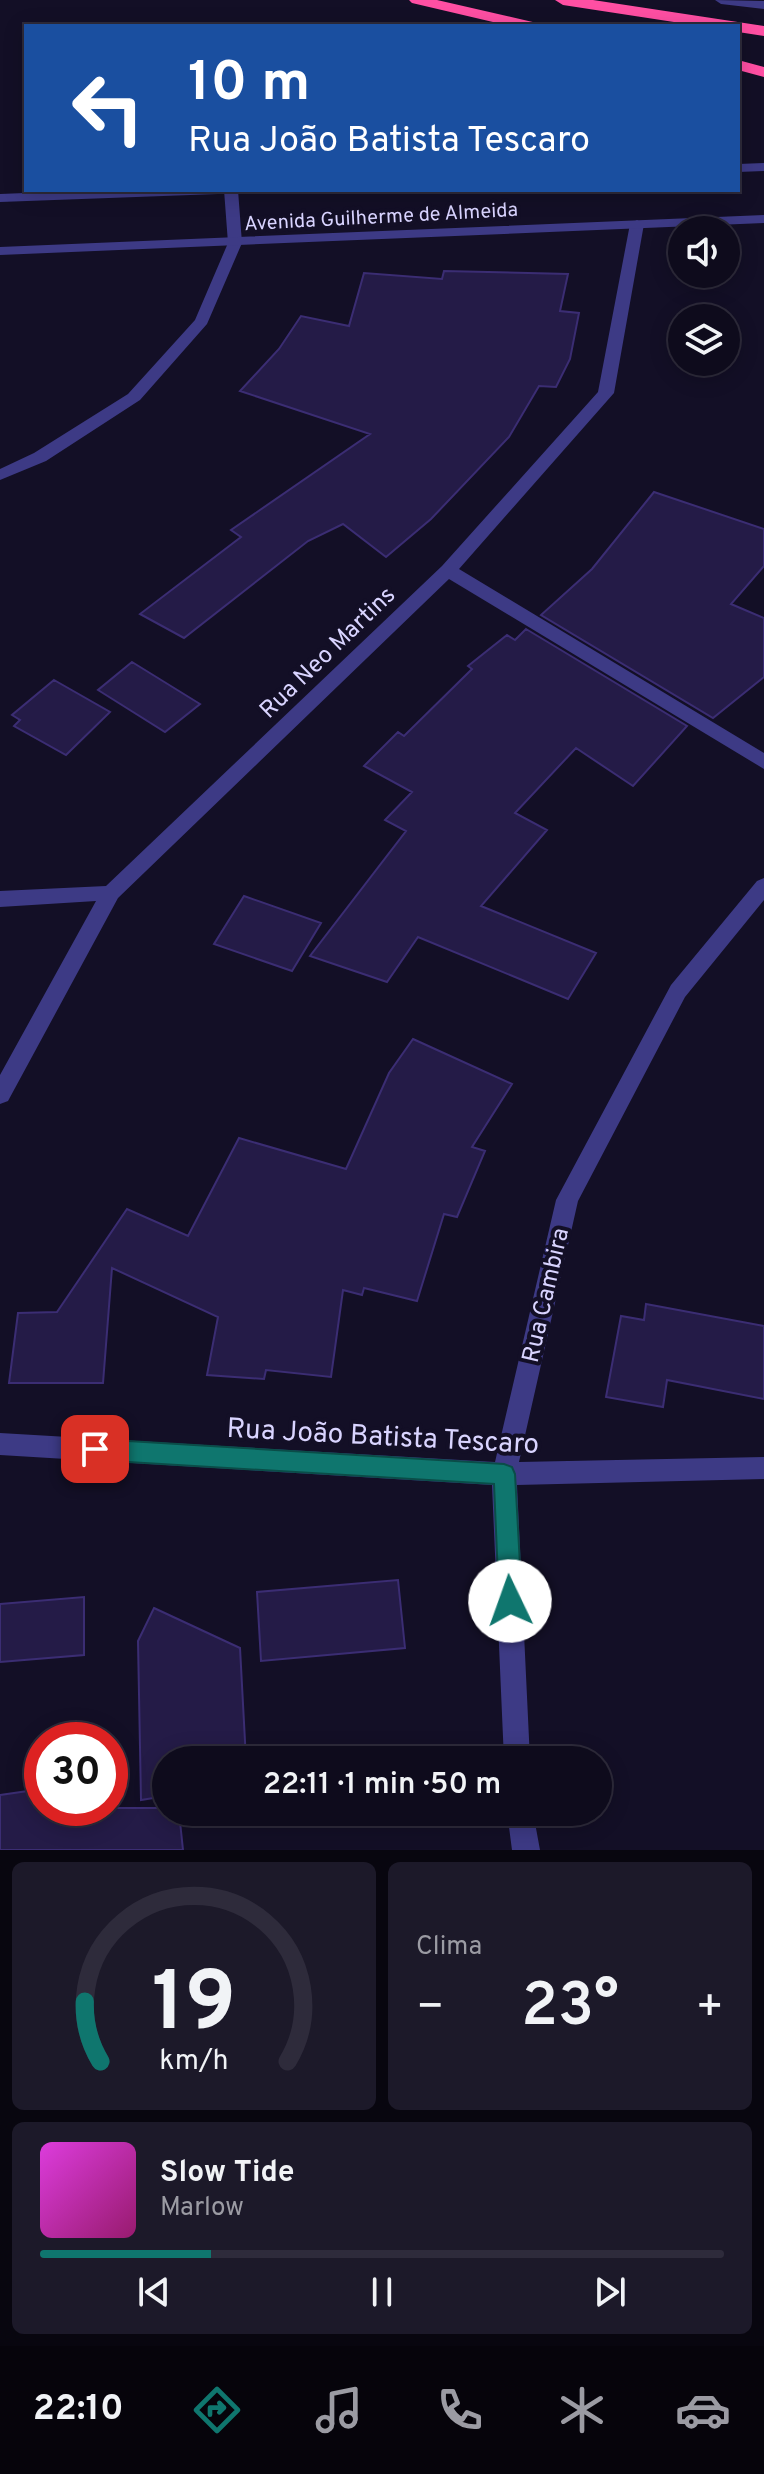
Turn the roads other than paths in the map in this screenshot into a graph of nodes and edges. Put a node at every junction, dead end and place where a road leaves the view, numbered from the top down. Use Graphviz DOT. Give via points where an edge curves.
graph roads {
  1 [pos="417,0"];
  2 [pos="563,0"];
  3 [pos="721,0"];
  4 [pos="764,5"];
  5 [pos="522,24"];
  6 [pos="717,24"];
  7 [pos="740,27"];
  8 [pos="764,31"];
  9 [pos="740,65"];
  10 [pos="764,70"];
  11 [pos="764,167"];
  12 [pos="740,168"];
  13 [pos="164,192"];
  14 [pos="231,192"];
  15 [pos="0,198"];
  16 [pos="764,219"];
  17 [pos="637,224"];
  18 [pos="235,243"];
  19 [pos="0,251"];
  20 [pos="0,475"];
  21 [pos="448,570"];
  22 [pos="764,762"];
  23 [pos="764,886"];
  24 [pos="111,893"];
  25 [pos="0,899"];
  26 [pos="0,1095"];
  27 [pos="0,1444"];
  28 [pos="764,1468"];
  29 [pos="504,1474"];
  30 [pos="516,1746"];
  31 [pos="522,1826"];
  32 [pos="526,1850"];
  1 -- 5 [label="highway"];
  2 -- 6 [label="highway"];
  3 -- 4 [label="street"];
  7 -- 8 [label="highway"];
  9 -- 10 [label="highway"];
  11 -- 12 [label="street"];
  13 -- 15 [label="street, Avenida Guilherme de Almeida"];
  14 -- 18 [label="street"];
  16 -- 17 [label="street, Avenida Guilherme de Almeida"];
  17 -- 18 [label="street, Avenida Guilherme de Almeida"];
  17 -- 21 [label="street, Rua Neo Martins" via="606,393"];
  18 -- 19 [label="street, Avenida Guilherme de Almeida"];
  18 -- 20 [label="street" via="202,321 134,397 40,457"];
  21 -- 22 [label="street"];
  21 -- 24 [label="street, Rua Neo Martins"];
  23 -- 29 [label="street, Rua Cambira" via="678,991 567,1200"];
  24 -- 25 [label="street"];
  24 -- 26 [label="street, Rua Neo Martins"];
  27 -- 29 [label="street, Rua João Batista Tescaro"];
  28 -- 29 [label="street, Rua João Batista Tescaro"];
  29 -- 30 [label="street, Rua Cambira"];
  31 -- 32 [label="street"];
}
